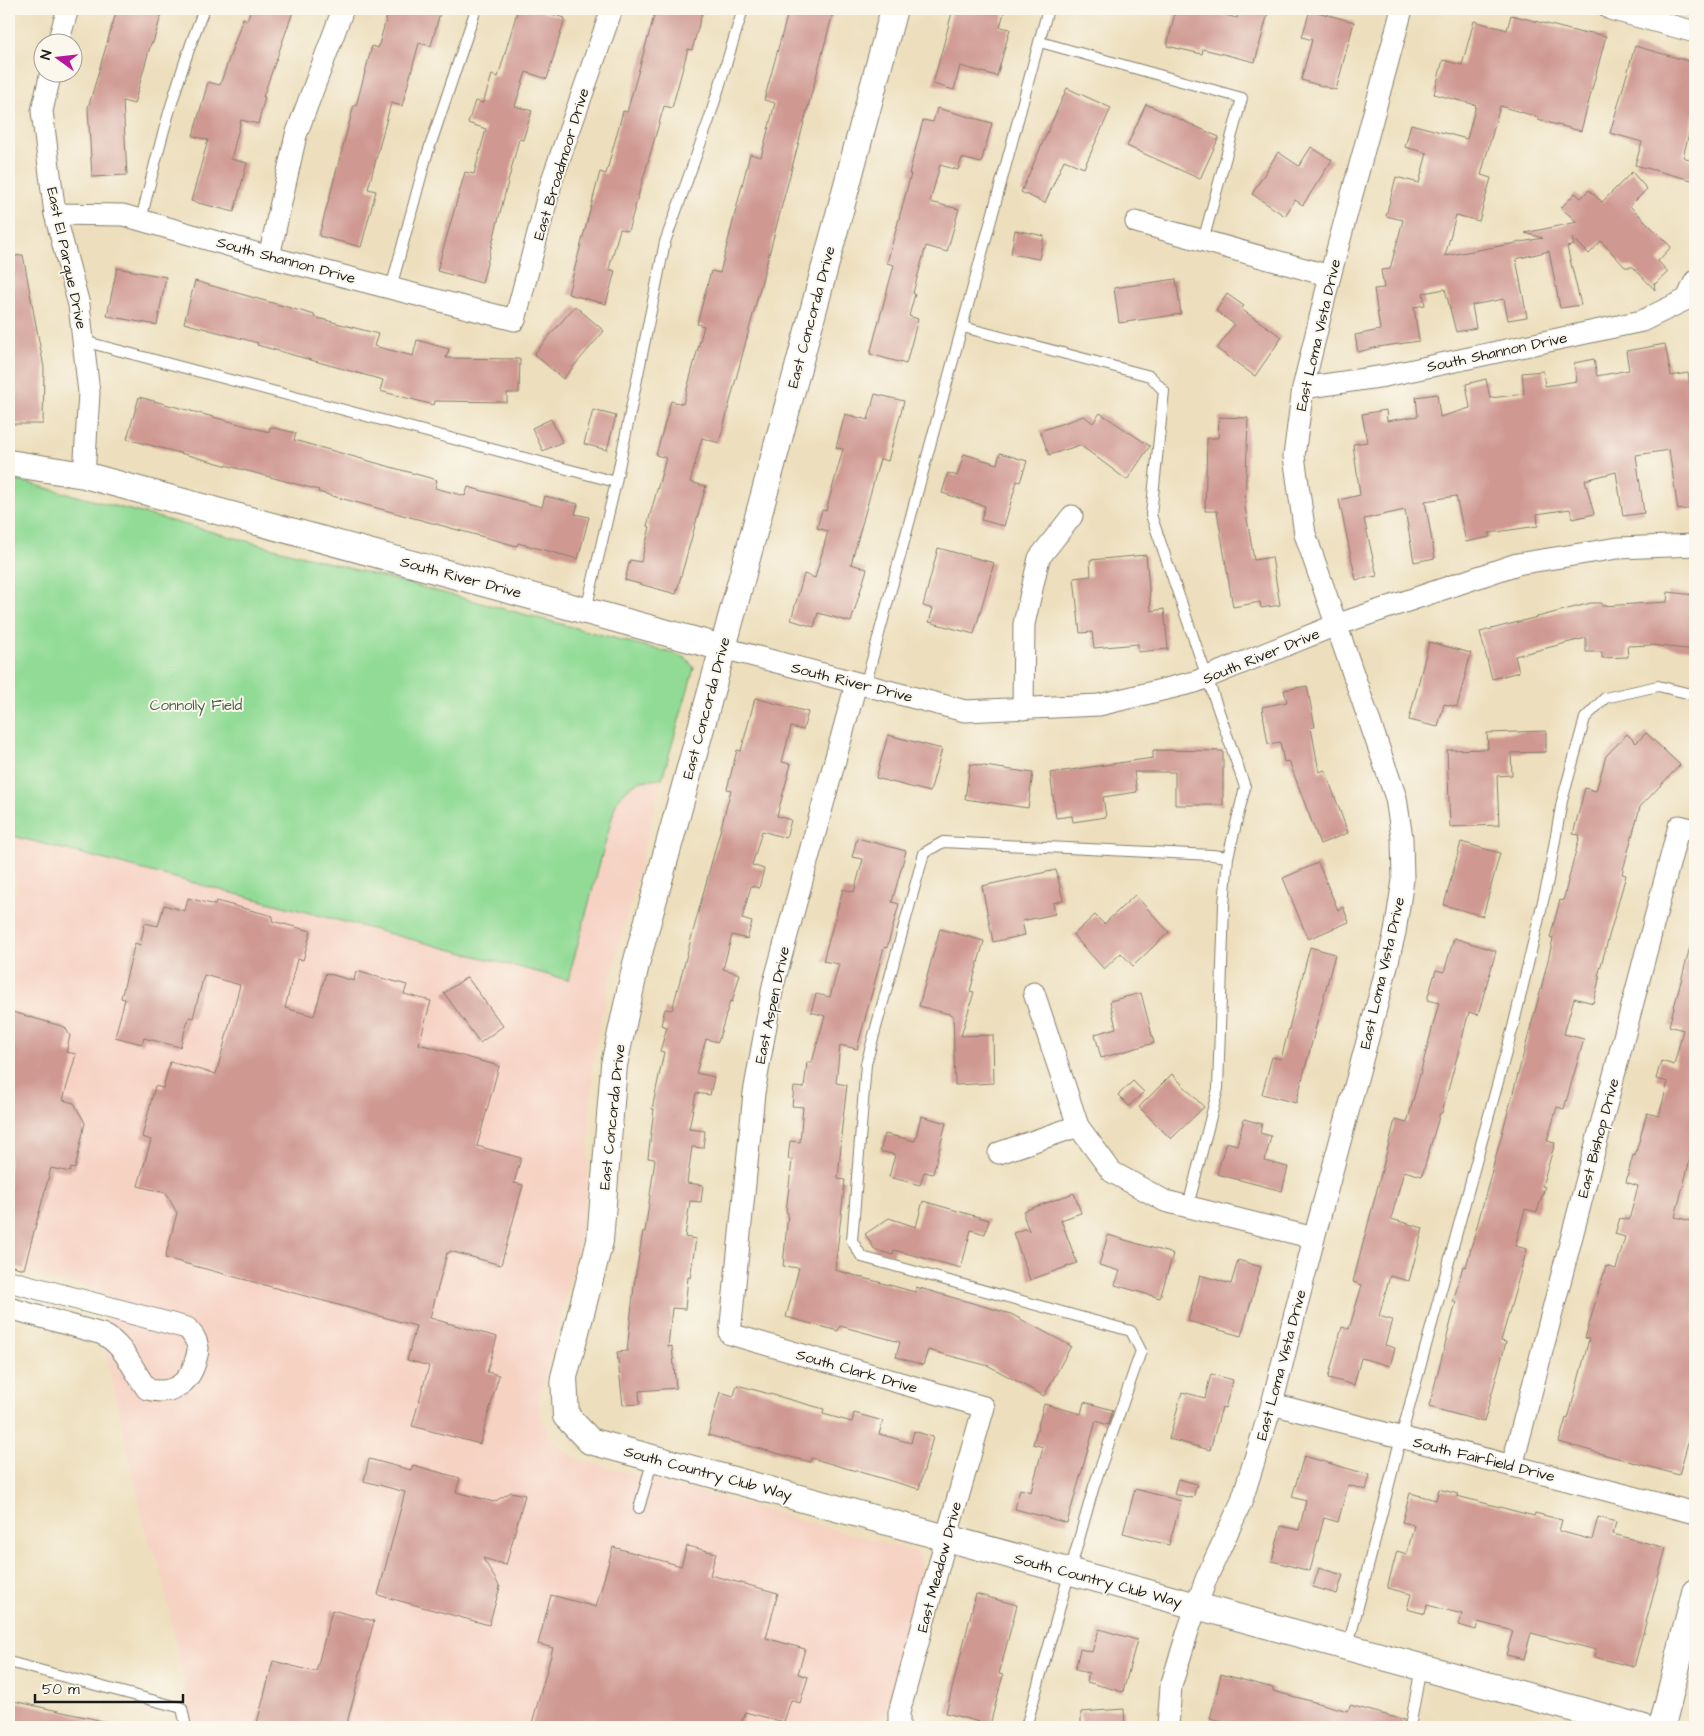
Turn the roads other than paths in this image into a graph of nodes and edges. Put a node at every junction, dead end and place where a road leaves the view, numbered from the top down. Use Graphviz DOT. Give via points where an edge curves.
graph roads {
  1 [pos="68,9"];
  2 [pos="204,9"];
  3 [pos="343,9"];
  4 [pos="476,9"];
  5 [pos="612,9"];
  6 [pos="743,9"];
  7 [pos="894,9"];
  8 [pos="1048,9"];
  9 [pos="1402,9"];
  10 [pos="1610,9"];
  11 [pos="61,32"];
  12 [pos="1695,32"];
  13 [pos="1040,42"];
  14 [pos="49,82"];
  15 [pos="55,214"];
  16 [pos="141,220"];
  17 [pos="1136,222"];
  18 [pos="1203,240"];
  19 [pos="269,257"];
  20 [pos="1330,276"];
  21 [pos="391,288"];
  22 [pos="1691,290"];
  23 [pos="515,320"];
  24 [pos="963,327"];
  25 [pos="83,341"];
  26 [pos="1303,388"];
  27 [pos="9,463"];
  28 [pos="84,475"];
  29 [pos="616,482"];
  30 [pos="1072,516"];
  31 [pos="1695,545"];
  32 [pos="586,611"];
  33 [pos="1336,625"];
  34 [pos="722,648"];
  35 [pos="1208,677"];
  36 [pos="861,685"];
  37 [pos="1695,695"];
  38 [pos="1023,709"];
  39 [pos="1695,830"];
  40 [pos="1228,857"];
  41 [pos="1034,993"];
  42 [pos="1078,1126"];
  43 [pos="999,1153"];
  44 [pos="1188,1206"];
  45 [pos="1314,1238"];
  46 [pos="9,1281"];
  47 [pos="9,1308"];
  48 [pos="730,1334"];
  49 [pos="1272,1404"];
  50 [pos="984,1407"];
  51 [pos="566,1416"];
  52 [pos="1402,1438"];
  53 [pos="653,1458"];
  54 [pos="1512,1466"];
  55 [pos="638,1508"];
  56 [pos="1695,1513"];
  57 [pos="946,1539"];
  58 [pos="1069,1572"];
  59 [pos="1695,1592"];
  60 [pos="1196,1606"];
  61 [pos="1347,1647"];
  62 [pos="9,1662"];
  63 [pos="1420,1667"];
  64 [pos="186,1727"];
  65 [pos="899,1727"];
  66 [pos="1026,1727"];
  67 [pos="1168,1727"];
  68 [pos="1410,1727"];
  69 [pos="1641,1727"];
  70 [pos="1662,1727"];
  1 -- 11 [label="street"];
  2 -- 16 [label="lane" via="168,117"];
  3 -- 19 [label="street" via="296,135"];
  4 -- 21 [label="lane" via="426,158"];
  5 -- 23 [label="street, East Broadmoor Drive" via="552,180"];
  6 -- 29 [label="lane" via="709,120 665,242"];
  7 -- 34 [label="street, East Concorda Drive"];
  8 -- 13 [label="lane"];
  9 -- 20 [label="street, East Loma Vista Drive"];
  10 -- 12 [label="street"];
  13 -- 18 [label="lane" via="1242,98"];
  13 -- 24 [label="lane"];
  14 -- 15 [label="street, East El Parque Drive" via="42,111"];
  15 -- 16 [label="street, South Shannon Drive" via="123,215"];
  15 -- 25 [label="street, East El Parque Drive" via="79,305"];
  16 -- 19 [label="street, South Shannon Drive"];
  17 -- 18 [label="street"];
  18 -- 20 [label="street"];
  19 -- 21 [label="street, South Shannon Drive"];
  20 -- 26 [label="street, East Loma Vista Drive"];
  21 -- 23 [label="street, South Shannon Drive"];
  22 -- 26 [label="street, South Shannon Drive" via="1642,321 1386,376"];
  24 -- 35 [label="lane" via="1150,376 1164,391 1151,515"];
  24 -- 36 [label="lane"];
  25 -- 28 [label="street, East El Parque Drive" via="89,393"];
  25 -- 29 [label="lane"];
  26 -- 33 [label="street, East Loma Vista Drive" via="1294,456 1300,505 1305,534"];
  27 -- 28 [label="street, South River Drive"];
  28 -- 32 [label="street, South River Drive"];
  29 -- 32 [label="lane"];
  30 -- 38 [label="street" via="1039,558 1024,624"];
  31 -- 33 [label="street, South River Drive" via="1618,548 1517,564"];
  32 -- 34 [label="street, South River Drive"];
  33 -- 35 [label="street, South River Drive"];
  33 -- 45 [label="street, East Loma Vista Drive" via="1396,798 1402,838 1403,880 1382,986"];
  34 -- 36 [label="street, South River Drive"];
  34 -- 51 [label="street, East Concorda Drive" via="636,964 614,1065 600,1241 564,1377"];
  35 -- 38 [label="street, South River Drive" via="1099,705"];
  35 -- 40 [label="lane" via="1245,787"];
  36 -- 38 [label="street, South River Drive" via="965,711"];
  36 -- 48 [label="street, East Aspen Drive" via="773,986 754,1093"];
  37 -- 52 [label="lane" via="1658,686 1605,698 1585,718 1562,801 1548,880 1513,1028"];
  39 -- 54 [label="street, East Bishop Drive" via="1679,826"];
  40 -- 44 [label="lane" via="1218,1089"];
  40 -- 58 [label="lane" via="943,842 924,853 866,1064 852,1241 862,1257 1131,1331 1141,1351 1094,1486"];
  41 -- 42 [label="street"];
  42 -- 43 [label="street"];
  42 -- 44 [label="street" via="1112,1172 1165,1200"];
  44 -- 45 [label="street"];
  45 -- 49 [label="street, East Loma Vista Drive"];
  46 -- 47 [label="street" via="187,1328 198,1349 194,1366 186,1381 172,1390 156,1392 147,1389 112,1338"];
  48 -- 50 [label="street, South Clark Drive"];
  49 -- 52 [label="street, South Fairfield Drive"];
  49 -- 60 [label="street, East Loma Vista Drive" via="1241,1503"];
  50 -- 57 [label="street, East Meadow Drive"];
  51 -- 53 [label="street, South Country Club Way" via="590,1441"];
  52 -- 54 [label="street, South Fairfield Drive"];
  52 -- 61 [label="lane"];
  53 -- 55 [label="lane"];
  53 -- 57 [label="street, South Country Club Way"];
  54 -- 56 [label="street, South Fairfield Drive"];
  57 -- 58 [label="street, South Country Club Way"];
  57 -- 65 [label="street, East Meadow Drive" via="899,1713"];
  58 -- 60 [label="street, South Country Club Way"];
  58 -- 66 [label="lane"];
  59 -- 70 [label="street"];
  60 -- 61 [label="street, South Country Club Way"];
  60 -- 67 [label="street, East Loma Vista Drive" via="1171,1686"];
  61 -- 63 [label="street, South Country Club Way"];
  62 -- 64 [label="lane" via="182,1708"];
  63 -- 68 [label="lane"];
  63 -- 69 [label="street, South Country Club Way"];
}
